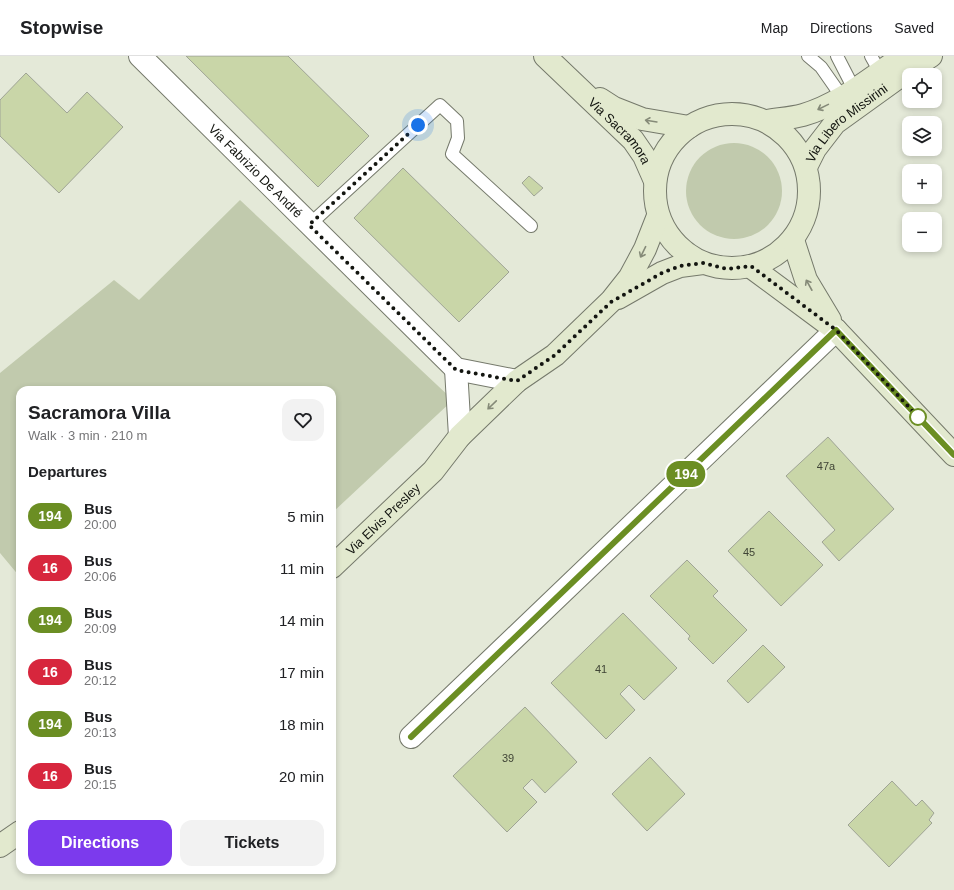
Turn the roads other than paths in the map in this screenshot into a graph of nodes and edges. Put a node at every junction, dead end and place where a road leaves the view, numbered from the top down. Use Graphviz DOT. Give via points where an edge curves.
graph roads {
  1 [pos="140,56"];
  2 [pos="544,56"];
  3 [pos="808,56"];
  4 [pos="837,56"];
  5 [pos="903,56"];
  6 [pos="931,56"];
  7 [pos="876,64"];
  8 [pos="577,86"];
  9 [pos="848,93"];
  10 [pos="767,121"];
  11 [pos="689,127"];
  12 [pos="806,167"];
  13 [pos="655,181"];
  14 [pos="658,216"];
  15 [pos="309,225"];
  16 [pos="531,226"];
  17 [pos="793,240"];
  18 [pos="703,263"];
  19 [pos="751,266"];
  20 [pos="611,302"];
  21 [pos="836,330"];
  22 [pos="555,355"];
  23 [pos="456,370"];
  24 [pos="517,381"];
  25 [pos="460,436"];
  26 [pos="954,455"];
  27 [pos="433,471"];
  28 [pos="336,563"];
  29 [pos="411,737"];
  30 [pos="16,835"];
  31 [pos="0,846"];
  1 -- 15 [label="street, Via Fabrizio De André"];
  2 -- 8 [label="street, Via Sacramora"];
  3 -- 9 [label="lane"];
  4 -- 9 [label="lane"];
  5 -- 7 [label="street, Via Libero Missirini"];
  6 -- 12 [label="street, Via Libero Missirini" via="835,123 815,149"];
  7 -- 9 [label="street, Via Libero Missirini"];
  11 -- 8 [label="street, Via Sacramora, one-way" via="642,120 614,108"];
  8 -- 13 [label="street, Via Sacramora" via="633,140 644,156"];
  9 -- 10 [label="street, Via Libero Missirini, one-way" via="803,115"];
  10 -- 11 [label="street" via="733,114 710,117"];
  10 -- 12 [label="street" via="784,133 797,149"];
  11 -- 13 [label="street" via="673,141 661,160"];
  12 -- 17 [label="street" via="810,192 806,218"];
  13 -- 14 [label="street"];
  14 -- 18 [label="street" via="675,244"];
  14 -- 20 [label="street, Via Elvis Presley, one-way" via="630,277"];
  15 -- 16 [label="lane" via="440,105 457,121 458,138 452,154"];
  15 -- 23 [label="street, Via Fabrizio De André"];
  17 -- 19 [label="street" via="774,257"];
  21 -- 17 [label="street, one-way" via="806,280"];
  18 -- 19 [label="street" via="727,269"];
  18 -- 20 [label="street, Via Elvis Presley" via="680,266 662,273"];
  19 -- 21 [label="street"];
  20 -- 22 [label="street, Via Elvis Presley"];
  21 -- 26 [label="street"];
  21 -- 29 [label="street"];
  22 -- 24 [label="street, Via Elvis Presley"];
  22 -- 27 [label="street, Via Elvis Presley" via="526,392 470,447"];
  23 -- 24 [label="street"];
  23 -- 25 [label="street"];
  24 -- 25 [label="street, Via Elvis Presley, one-way"];
  25 -- 27 [label="street, Via Elvis Presley"];
  27 -- 28 [label="street, Via Elvis Presley"];
  30 -- 31 [label="street"];
}
